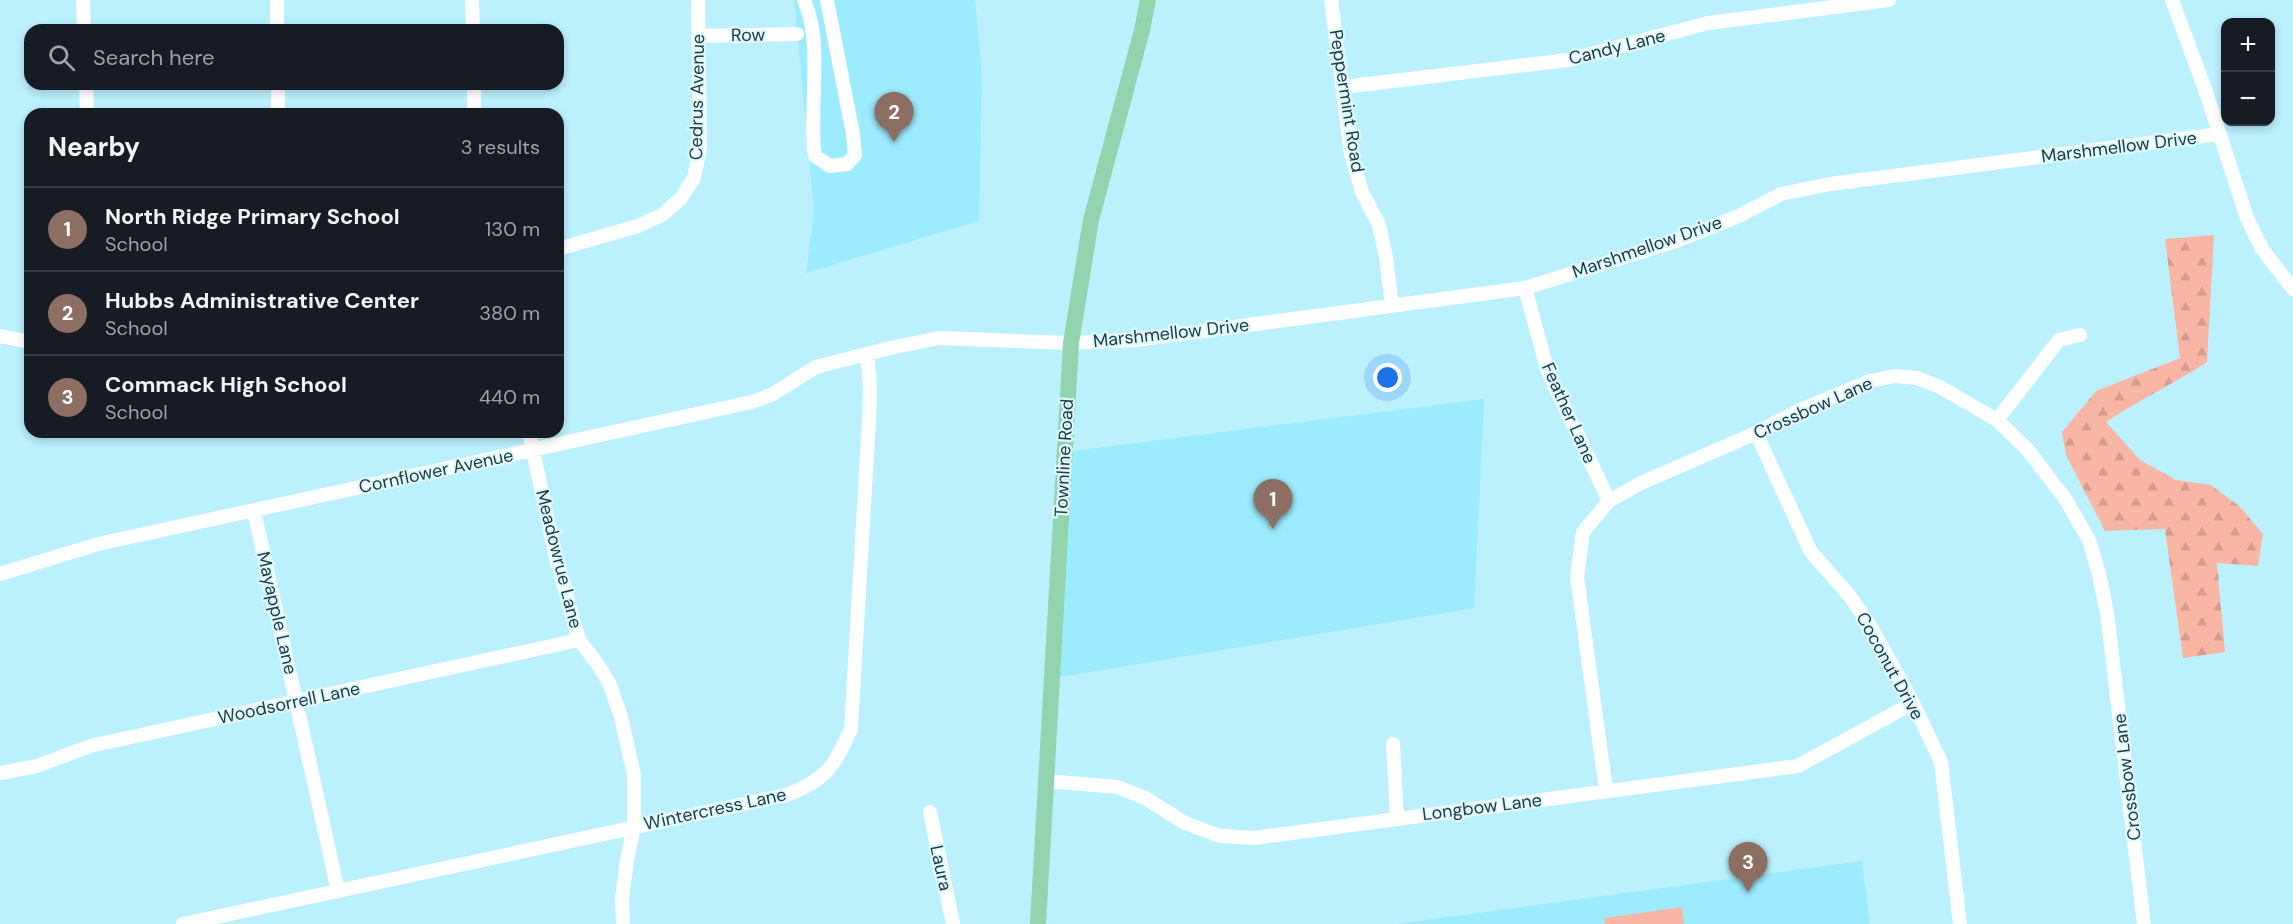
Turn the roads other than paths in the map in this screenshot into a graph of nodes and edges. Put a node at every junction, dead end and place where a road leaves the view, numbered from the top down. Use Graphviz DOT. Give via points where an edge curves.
graph roads {
  1 [pos="83,0"];
  2 [pos="277,0"];
  3 [pos="472,0"];
  4 [pos="698,0"];
  5 [pos="804,0"];
  6 [pos="827,0"];
  7 [pos="1148,0"];
  8 [pos="1331,0"];
  9 [pos="1889,0"];
  10 [pos="2172,0"];
  11 [pos="84,24"];
  12 [pos="277,24"];
  13 [pos="472,24"];
  14 [pos="797,34"];
  15 [pos="699,36"];
  16 [pos="1343,87"];
  17 [pos="86,90"];
  18 [pos="278,90"];
  19 [pos="474,90"];
  20 [pos="87,108"];
  21 [pos="278,108"];
  22 [pos="474,108"];
  23 [pos="2219,134"];
  24 [pos="564,247"];
  25 [pos="1524,288"];
  26 [pos="2293,289"];
  27 [pos="1392,306"];
  28 [pos="2080,335"];
  29 [pos="0,336"];
  30 [pos="24,341"];
  31 [pos="1071,343"];
  32 [pos="867,354"];
  33 [pos="1997,420"];
  34 [pos="1756,433"];
  35 [pos="530,438"];
  36 [pos="533,450"];
  37 [pos="1609,501"];
  38 [pos="254,511"];
  39 [pos="0,574"];
  40 [pos="579,640"];
  41 [pos="297,702"];
  42 [pos="1913,703"];
  43 [pos="1393,744"];
  44 [pos="0,773"];
  45 [pos="1046,782"];
  46 [pos="1606,790"];
  47 [pos="930,812"];
  48 [pos="1397,818"];
  49 [pos="634,827"];
  50 [pos="338,891"];
  51 [pos="183,924"];
  52 [pos="623,924"];
  53 [pos="953,924"];
  54 [pos="1038,924"];
  55 [pos="1960,924"];
  56 [pos="2144,924"];
  1 -- 11 [label="street"];
  2 -- 12 [label="street"];
  3 -- 13 [label="street"];
  4 -- 15 [label="street, Cedrus Avenue"];
  5 -- 6 [label="street" via="813,37 815,156 830,166 847,164 855,155"];
  7 -- 31 [label="main road, Townline Road" via="1091,220"];
  8 -- 16 [label="street, Peppermint Road"];
  9 -- 16 [label="street, Candy Lane" via="1708,23 1568,60"];
  10 -- 23 [label="street"];
  14 -- 15 [label="street, Row"];
  15 -- 24 [label="street, Cedrus Avenue" via="700,148 694,178 681,198 662,215"];
  16 -- 27 [label="street, Peppermint Road" via="1351,154 1362,192 1379,225"];
  17 -- 20 [label="street"];
  18 -- 21 [label="street"];
  19 -- 22 [label="street"];
  23 -- 25 [label="street, Marshmellow Drive" via="1830,184 1781,194 1676,241"];
  23 -- 26 [label="street" via="2247,218 2262,249"];
  25 -- 27 [label="street, Marshmellow Drive"];
  25 -- 37 [label="street, Feather Lane" via="1548,372"];
  27 -- 31 [label="street, Marshmellow Drive" via="1136,340"];
  28 -- 33 [label="street" via="2059,340"];
  29 -- 30 [label="street"];
  31 -- 32 [label="street, Marshmellow Drive" via="939,338"];
  31 -- 45 [label="main road, Townline Road"];
  32 -- 36 [label="street, Cornflower Avenue" via="816,367 752,402"];
  32 -- 49 [label="street, Wintercress Lane" via="869,421 854,690 851,729 840,754 825,774 786,795"];
  33 -- 34 [label="street, Crossbow Lane" via="1941,387 1917,378 1895,376 1849,389"];
  33 -- 56 [label="street, Crossbow Lane" via="2028,450 2066,500 2089,540 2099,574"];
  34 -- 37 [label="street, Crossbow Lane"];
  34 -- 42 [label="street, Coconut Drive" via="1811,552 1872,627"];
  35 -- 36 [label="street, Meadowrue Lane"];
  36 -- 38 [label="street, Cornflower Avenue"];
  36 -- 40 [label="street, Meadowrue Lane" via="555,554"];
  37 -- 46 [label="street, Crossbow Lane" via="1582,532 1577,577"];
  38 -- 39 [label="street, Cornflower Avenue" via="98,544"];
  38 -- 41 [label="street, Mayapple Lane"];
  40 -- 41 [label="street, Woodsorrell Lane"];
  40 -- 49 [label="street, Meadowrue Lane" via="610,685 621,717 634,775"];
  41 -- 44 [label="street, Woodsorrell Lane" via="90,746 37,766"];
  41 -- 50 [label="street, Mayapple Lane"];
  42 -- 46 [label="street, Longbow Lane" via="1798,766"];
  42 -- 55 [label="street, Coconut Drive" via="1941,762"];
  43 -- 48 [label="street"];
  45 -- 48 [label="street, Longbow Lane" via="1117,787 1145,798 1185,823 1220,836 1254,838"];
  45 -- 54 [label="main road, Townline Road"];
  46 -- 48 [label="street, Longbow Lane"];
  47 -- 53 [label="street, Laura"];
  49 -- 50 [label="street, Wintercress Lane"];
  49 -- 52 [label="street, Meadowrue Lane"];
  50 -- 51 [label="street, Wintercress Lane"];
}
